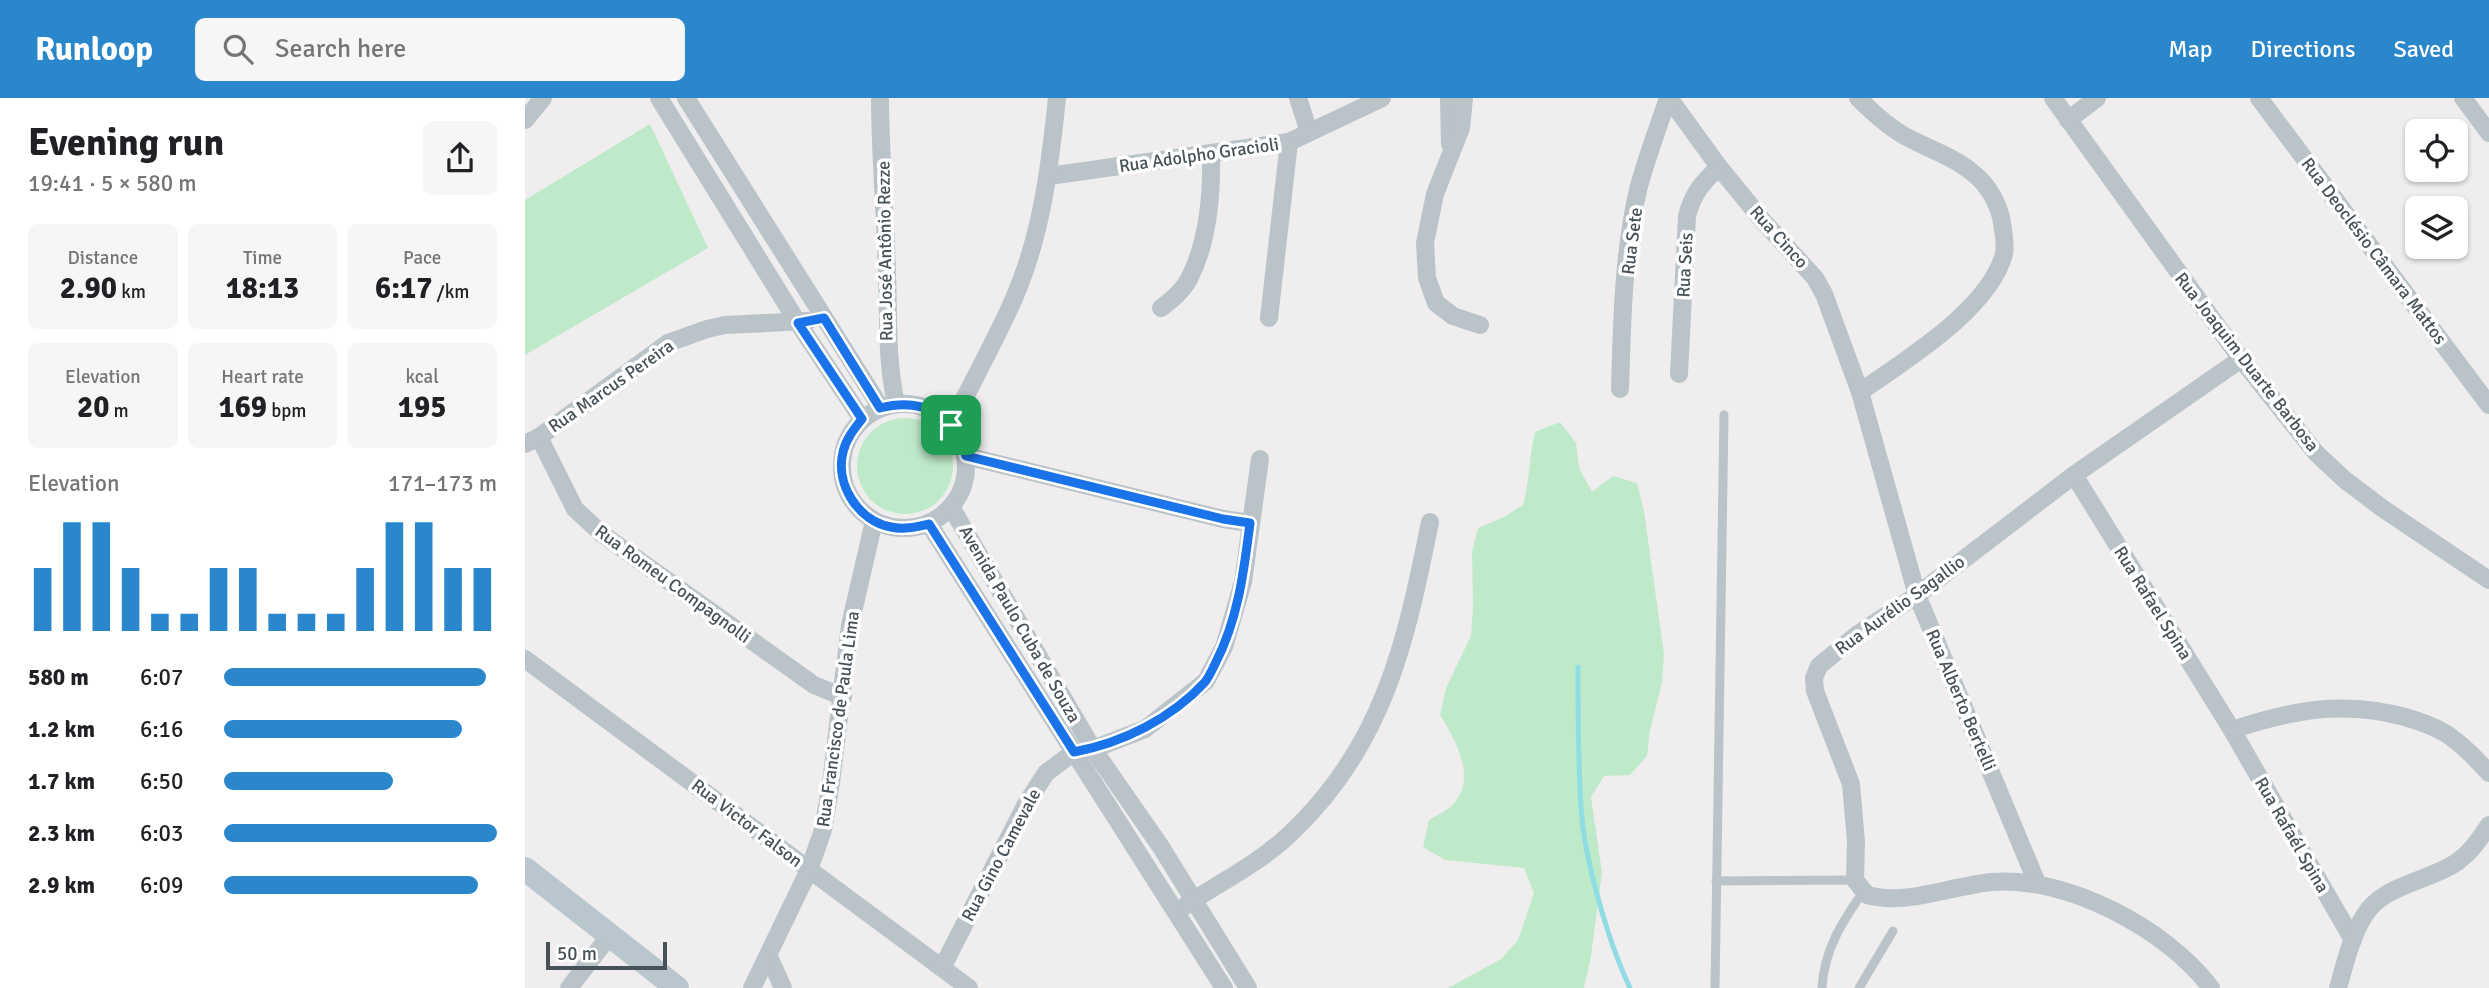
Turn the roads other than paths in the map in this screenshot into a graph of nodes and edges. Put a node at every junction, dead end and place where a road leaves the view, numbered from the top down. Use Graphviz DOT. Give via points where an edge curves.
graph roads {
  1 [pos="543,98"];
  2 [pos="659,98"];
  3 [pos="686,98"];
  4 [pos="1057,98"];
  5 [pos="1298,98"];
  6 [pos="1382,98"];
  7 [pos="1449,98"];
  8 [pos="1464,98"];
  9 [pos="1668,98"];
  10 [pos="1858,98"];
  11 [pos="2053,98"];
  12 [pos="2097,98"];
  13 [pos="2259,98"];
  14 [pos="2463,98"];
  15 [pos="879,99"];
  16 [pos="525,120"];
  17 [pos="2068,120"];
  18 [pos="1309,132"];
  19 [pos="2489,133"];
  20 [pos="1289,142"];
  21 [pos="1211,153"];
  22 [pos="1450,158"];
  23 [pos="1719,167"];
  24 [pos="1049,176"];
  25 [pos="1161,308"];
  26 [pos="824,318"];
  27 [pos="1269,318"];
  28 [pos="798,323"];
  29 [pos="1480,326"];
  30 [pos="2241,359"];
  31 [pos="1679,374"];
  32 [pos="1620,389"];
  33 [pos="1860,392"];
  34 [pos="2489,405"];
  35 [pos="888,406"];
  36 [pos="1724,415"];
  37 [pos="862,419"];
  38 [pos="951,425"];
  39 [pos="532,440"];
  40 [pos="966,456"];
  41 [pos="1259,459"];
  42 [pos="2074,475"];
  43 [pos="951,507"];
  44 [pos="874,521"];
  45 [pos="1430,522"];
  46 [pos="1250,523"];
  47 [pos="929,524"];
  48 [pos="2489,580"];
  49 [pos="1917,594"];
  50 [pos="525,659"];
  51 [pos="842,697"];
  52 [pos="2232,730"];
  53 [pos="1093,749"];
  54 [pos="1074,752"];
  55 [pos="2489,773"];
  56 [pos="2489,825"];
  57 [pos="525,869"];
  58 [pos="809,870"];
  59 [pos="1716,881"];
  60 [pos="2038,883"];
  61 [pos="1859,886"];
  62 [pos="1194,900"];
  63 [pos="1177,911"];
  64 [pos="1893,931"];
  65 [pos="610,935"];
  66 [pos="2353,940"];
  67 [pos="769,957"];
  68 [pos="942,968"];
  69 [pos="569,988"];
  70 [pos="677,988"];
  71 [pos="753,988"];
  72 [pos="783,988"];
  73 [pos="968,988"];
  74 [pos="1224,988"];
  75 [pos="1248,988"];
  76 [pos="1715,988"];
  77 [pos="1822,988"];
  78 [pos="1859,988"];
  79 [pos="2211,988"];
  80 [pos="2338,988"];
  1 -- 16 [label="street"];
  2 -- 28 [label="street"];
  3 -- 26 [label="street"];
  4 -- 24 [label="street"];
  5 -- 18 [label="street"];
  6 -- 18 [label="street, Rua Adolpho Gracioli"];
  7 -- 22 [label="street"];
  8 -- 22 [label="street" via="1461,128"];
  9 -- 23 [label="street, Rua Cinco"];
  9 -- 32 [label="street, Rua Sete" via="1634,212"];
  10 -- 33 [label="street" via="1902,135 1972,172 1988,188 2003,225 2004,252 1996,275 1972,306 1934,340"];
  11 -- 17 [label="street, Rua Joaquim Duarte Barbosa"];
  12 -- 17 [label="street"];
  13 -- 34 [label="street, Rua Deoclésio Câmara Mattos"];
  14 -- 19 [label="street"];
  15 -- 35 [label="street, Rua José Antônio Rezze" via="888,279"];
  17 -- 30 [label="street, Rua Joaquim Duarte Barbosa"];
  18 -- 20 [label="street, Rua Adolpho Gracioli"];
  20 -- 21 [label="street, Rua Adolpho Gracioli"];
  20 -- 27 [label="street"];
  21 -- 24 [label="street, Rua Adolpho Gracioli"];
  21 -- 25 [label="street" via="1210,205 1201,246 1190,278"];
  22 -- 29 [label="street" via="1429,221 1427,278 1436,303 1453,316"];
  23 -- 31 [label="street, Rua Seis" via="1692,197 1687,216"];
  23 -- 33 [label="street, Rua Cinco" via="1815,278"];
  24 -- 38 [label="street" via="1034,242 1015,295"];
  26 -- 28 [label="street, Rua Marcus Pereira"];
  26 -- 35 [label="street"];
  28 -- 37 [label="street"];
  28 -- 39 [label="street, Rua Marcus Pereira" via="725,325 668,343"];
  30 -- 42 [label="street, Rua Aurélio Sagallio"];
  30 -- 48 [label="street, Rua Joaquim Duarte Barbosa" via="2316,453 2345,480"];
  33 -- 49 [label="street, Rua Alberto Bertelli"];
  35 -- 37 [label="street"];
  35 -- 38 [label="street" via="916,405"];
  36 -- 59 [label="lane"];
  37 -- 44 [label="street" via="849,435 841,473 852,501"];
  38 -- 40 [label="street"];
  39 -- 51 [label="street, Rua Romeu Compagnolli" via="575,509 602,534 814,685"];
  40 -- 43 [label="street" via="961,492"];
  40 -- 46 [label="street"];
  41 -- 46 [label="street"];
  42 -- 49 [label="street, Rua Aurélio Sagallio"];
  42 -- 52 [label="street, Rua Rafael Spina"];
  43 -- 47 [label="street"];
  43 -- 53 [label="street, Avenida Paulo Cuba de Souza"];
  44 -- 47 [label="street" via="906,528"];
  44 -- 51 [label="street, Rua Francisco de Paula Lima" via="850,625"];
  45 -- 62 [label="street" via="1406,634 1363,744 1291,834"];
  46 -- 53 [label="street" via="1243,582 1224,647 1206,681 1145,729"];
  47 -- 54 [label="street, Avenida Paulo Cuba de Souza"];
  49 -- 60 [label="street, Rua Alberto Bertelli"];
  49 -- 61 [label="street, Rua Aurélio Sagallio" via="1858,634 1819,666 1814,678 1821,709 1851,784"];
  50 -- 58 [label="street, Rua Victor Falson"];
  51 -- 58 [label="street, Rua Francisco de Paula Lima" via="823,830"];
  52 -- 55 [label="street" via="2307,709 2351,707 2386,712 2443,732"];
  52 -- 66 [label="street, Rua Rafaél Spina"];
  53 -- 54 [label="street"];
  53 -- 62 [label="street, Avenida Paulo Cuba de Souza"];
  54 -- 63 [label="street, Avenida Paulo Cuba de Souza"];
  54 -- 68 [label="street, Rua Gino Camevale" via="1046,773 1026,804"];
  56 -- 66 [label="street" via="2474,848 2455,863 2379,899 2364,915"];
  57 -- 65 [label="main road"];
  58 -- 67 [label="street, Rua Francisco de Paula Lima"];
  58 -- 68 [label="street, Rua Victor Falson"];
  59 -- 61 [label="lane"];
  59 -- 76 [label="lane"];
  60 -- 61 [label="street" via="1994,881 1893,899 1867,895"];
  60 -- 79 [label="street" via="2117,912 2161,940"];
  61 -- 77 [label="lane" via="1826,958"];
  62 -- 63 [label="street"];
  62 -- 75 [label="street, Avenida Paulo Cuba de Souza"];
  63 -- 74 [label="street, Avenida Paulo Cuba de Souza"];
  64 -- 78 [label="lane"];
  65 -- 69 [label="street"];
  65 -- 70 [label="main road"];
  66 -- 80 [label="street"];
  67 -- 71 [label="street, Rua Francisco de Paula Lima"];
  67 -- 72 [label="street"];
  68 -- 73 [label="street, Rua Victor Falson"];
}
